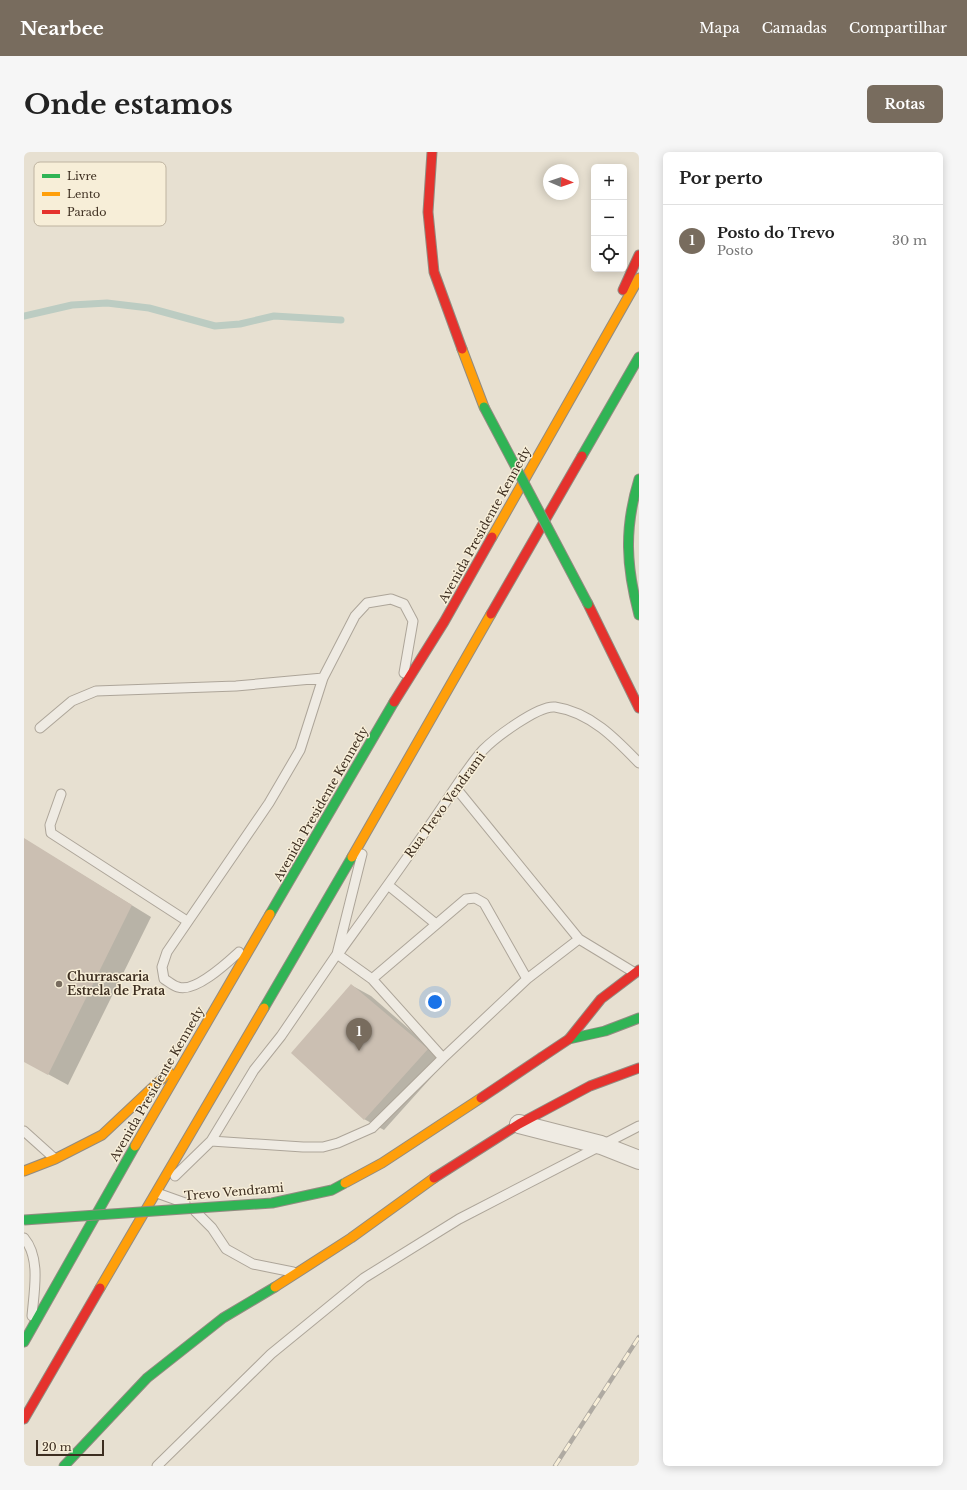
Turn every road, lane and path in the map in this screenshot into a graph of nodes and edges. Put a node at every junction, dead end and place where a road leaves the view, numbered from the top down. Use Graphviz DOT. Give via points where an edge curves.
graph roads {
  1 [pos="432,152"];
  2 [pos="639,255"];
  3 [pos="639,278"];
  4 [pos="596,352"];
  5 [pos="639,357"];
  6 [pos="639,479"];
  7 [pos="639,615"];
  8 [pos="323,678"];
  9 [pos="400,692"];
  10 [pos="639,708"];
  11 [pos="40,728"];
  12 [pos="639,763"];
  13 [pos="456,788"];
  14 [pos="61,794"];
  15 [pos="368,829"];
  16 [pos="388,885"];
  17 [pos="187,921"];
  18 [pos="266,923"];
  19 [pos="436,924"];
  20 [pos="579,939"];
  21 [pos="337,954"];
  22 [pos="637,972"];
  23 [pos="372,979"];
  24 [pos="528,979"];
  25 [pos="639,1018"];
  26 [pos="569,1039"];
  27 [pos="186,1056"];
  28 [pos="443,1058"];
  29 [pos="639,1068"];
  30 [pos="519,1124"];
  31 [pos="639,1126"];
  32 [pos="24,1131"];
  33 [pos="211,1141"];
  34 [pos="601,1145"];
  35 [pos="55,1159"];
  36 [pos="639,1160"];
  37 [pos="24,1171"];
  38 [pos="157,1194"];
  39 [pos="24,1220"];
  40 [pos="24,1238"];
  41 [pos="298,1273"];
  42 [pos="30,1331"];
  43 [pos="24,1342"];
  44 [pos="24,1419"];
  45 [pos="64,1466"];
  46 [pos="157,1466"];
  1 -- 10 [label="main road, bridge" via="428,212 434,272 484,406 588,604"];
  2 -- 4 [label="main road"];
  3 -- 4 [label="main road, Avenida Presidente Kennedy"];
  4 -- 9 [label="main road, Avenida Presidente Kennedy" via="444,622"];
  5 -- 15 [label="main road"];
  6 -- 7 [label="main road" via="632,498 629,543 630,580"];
  8 -- 9 [label="lane" via="359,612 367,603 391,599 404,604 413,621"];
  8 -- 11 [label="lane" via="236,686 96,691 72,701"];
  8 -- 17 [label="lane" via="300,750 269,803"];
  9 -- 18 [label="main road, Avenida Presidente Kennedy"];
  12 -- 13 [label="lane, Rua Trevo Vendrami" via="594,721 554,707 530,715 484,750"];
  13 -- 16 [label="lane, Rua Trevo Vendrami"];
  13 -- 20 [label="lane"];
  14 -- 17 [label="lane" via="50,825 51,833"];
  15 -- 21 [label="lane"];
  15 -- 38 [label="main road"];
  16 -- 19 [label="lane"];
  16 -- 21 [label="lane, Rua Trevo Vendrami"];
  17 -- 18 [label="lane" via="167,952 162,967 164,979 178,987 189,988 199,984 237,953"];
  18 -- 27 [label="main road, Avenida Presidente Kennedy"];
  19 -- 23 [label="lane"];
  19 -- 24 [label="lane" via="466,899 475,898 484,904"];
  20 -- 22 [label="lane"];
  20 -- 24 [label="lane"];
  21 -- 23 [label="lane"];
  21 -- 33 [label="lane, Rua Trevo Vendrami" via="281,1036 254,1070"];
  22 -- 26 [label="main road" via="601,999"];
  23 -- 28 [label="lane"];
  24 -- 28 [label="lane"];
  25 -- 26 [label="main road" via="605,1031"];
  26 -- 39 [label="main road, Trevo Vendrami, bridge" via="382,1163 332,1190 272,1203"];
  27 -- 35 [label="main road" via="102,1136"];
  27 -- 42 [label="main road, Avenida Presidente Kennedy"];
  28 -- 33 [label="lane" via="372,1128 338,1143 323,1147 304,1147"];
  29 -- 30 [label="main road" via="590,1086"];
  30 -- 34 [label="street"];
  30 -- 41 [label="main road" via="446,1170"];
  31 -- 34 [label="lane"];
  32 -- 35 [label="lane"];
  33 -- 38 [label="lane, Rua Trevo Vendrami"];
  34 -- 36 [label="street"];
  34 -- 46 [label="lane" via="459,1219 364,1278 271,1354"];
  35 -- 37 [label="main road"];
  38 -- 41 [label="lane" via="188,1204 212,1228 226,1248 253,1264"];
  38 -- 44 [label="main road"];
  40 -- 42 [label="lane" via="33,1254 35,1277"];
  41 -- 45 [label="main road" via="223,1318 147,1378"];
  42 -- 43 [label="main road, Avenida Presidente Kennedy"];
}
